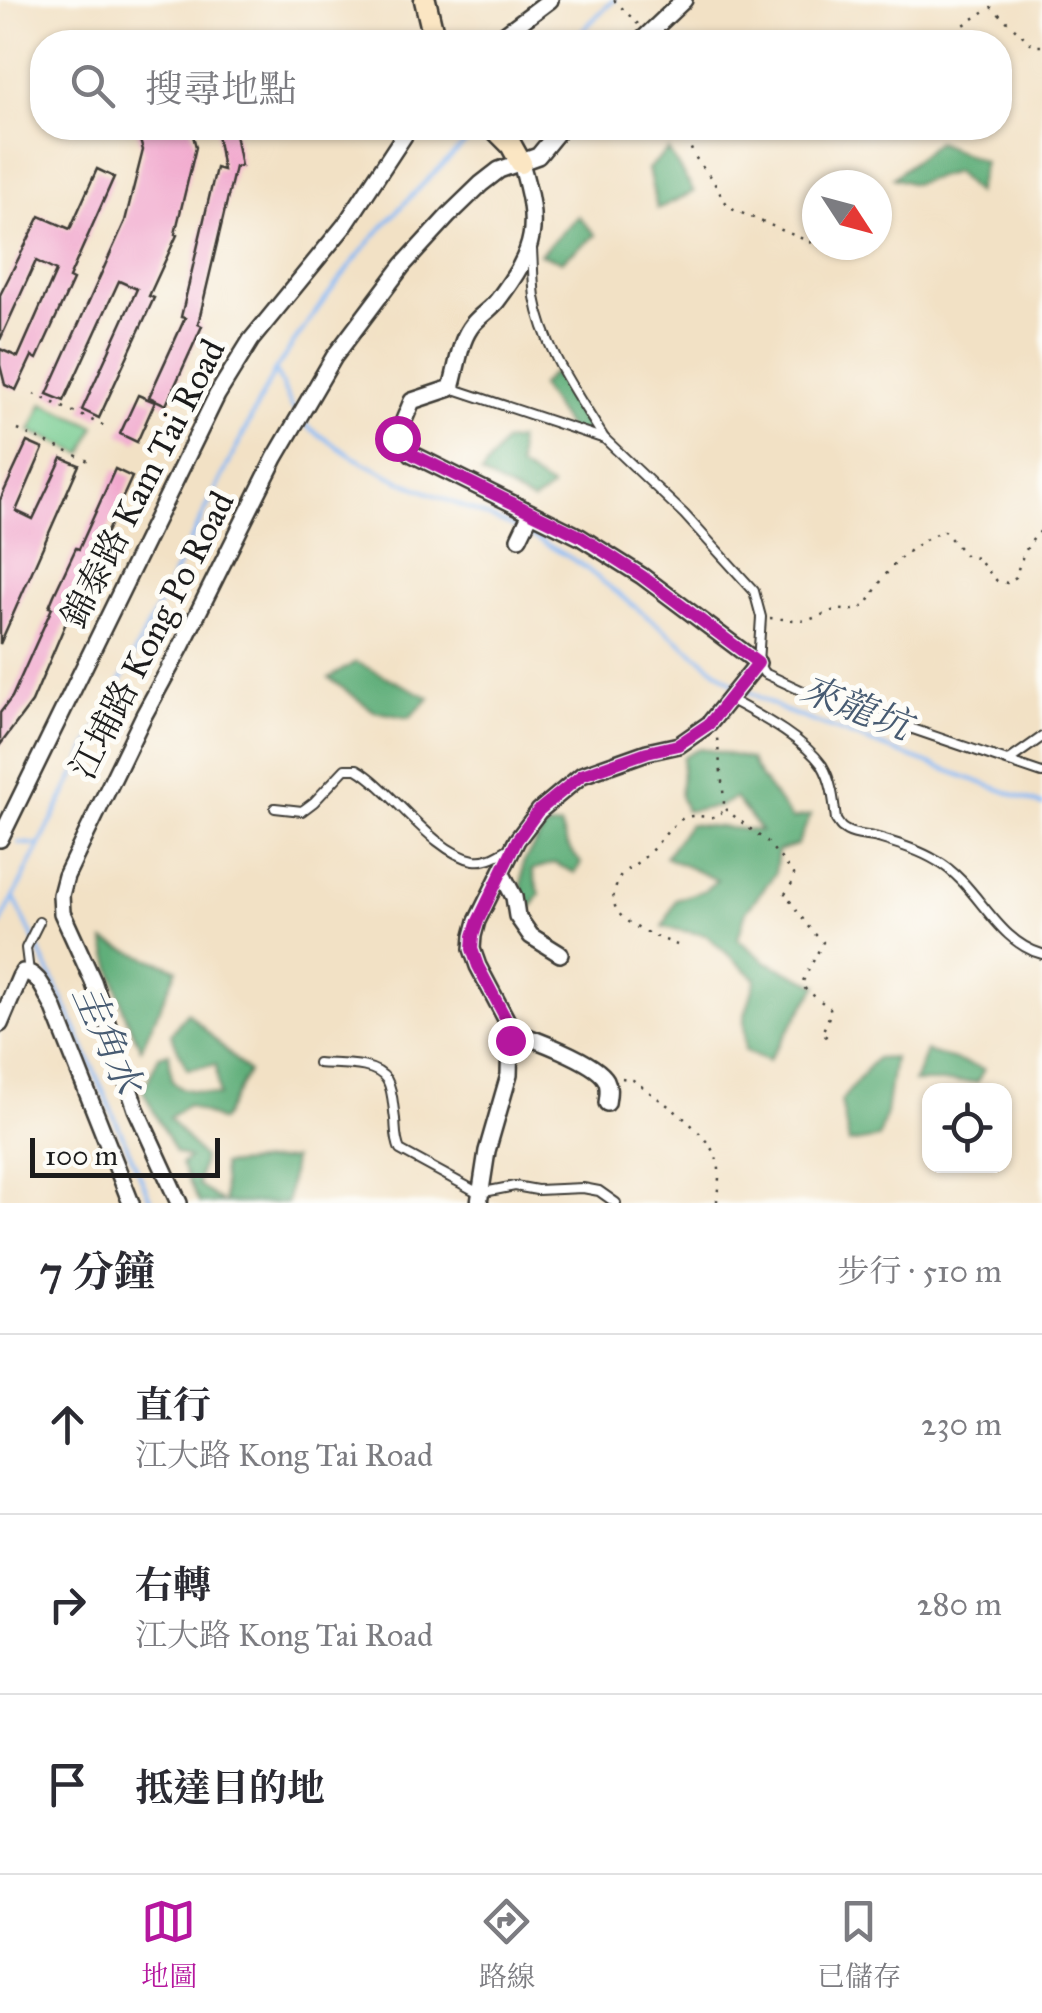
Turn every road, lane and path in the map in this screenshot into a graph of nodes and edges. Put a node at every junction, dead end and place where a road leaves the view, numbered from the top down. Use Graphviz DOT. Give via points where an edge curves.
graph roads {
  1 [pos="425,0"];
  2 [pos="550,0"];
  3 [pos="614,0"];
  4 [pos="684,0"];
  5 [pos="628,14"];
  6 [pos="432,30"];
  7 [pos="510,30"];
  8 [pos="653,30"];
  9 [pos="956,30"];
  10 [pos="1042,46"];
  11 [pos="402,140"];
  12 [pos="504,140"];
  13 [pos="551,140"];
  14 [pos="688,140"];
  15 [pos="516,154"];
  16 [pos="802,239"];
  17 [pos="531,245"];
  18 [pos="452,388"];
  19 [pos="34,394"];
  20 [pos="109,428"];
  21 [pos="18,430"];
  22 [pos="380,438"];
  23 [pos="397,438"];
  24 [pos="605,439"];
  25 [pos="93,463"];
  26 [pos="530,514"];
  27 [pos="1042,530"];
  28 [pos="519,538"];
  29 [pos="761,617"];
  30 [pos="754,668"];
  31 [pos="732,696"];
  32 [pos="709,724"];
  33 [pos="1042,736"];
  34 [pos="1008,761"];
  35 [pos="1042,773"];
  36 [pos="275,808"];
  37 [pos="724,808"];
  38 [pos="0,839"];
  39 [pos="517,840"];
  40 [pos="502,874"];
  41 [pos="39,922"];
  42 [pos="678,945"];
  43 [pos="560,954"];
  44 [pos="1042,954"];
  45 [pos="24,975"];
  46 [pos="0,1024"];
  47 [pos="508,1030"];
  48 [pos="829,1039"];
  49 [pos="318,1064"];
  50 [pos="601,1074"];
  51 [pos="606,1103"];
  52 [pos="479,1198"];
  53 [pos="131,1203"];
  54 [pos="179,1203"];
  55 [pos="616,1203"];
  56 [pos="717,1203"];
  1 -- 6 [label="street"];
  2 -- 7 [label="street"];
  3 -- 5 [label="path"];
  4 -- 8 [label="street"];
  9 -- 10 [label="path" via="991,7"];
  11 -- 38 [label="street, 錦泰路 Kam Tai Road" via="217,394"];
  12 -- 15 [label="street"];
  13 -- 15 [label="street, 江埔路 Kong Po Road" via="538,156"];
  14 -- 16 [label="path" via="723,202"];
  15 -- 17 [label="street" via="534,219"];
  15 -- 54 [label="street, 江埔路 Kong Po Road" via="416,250 320,380 66,876 66,923"];
  17 -- 18 [label="street" via="494,304 467,332"];
  17 -- 24 [label="lane" via="544,329"];
  18 -- 23 [label="street" via="412,401"];
  18 -- 24 [label="lane"];
  19 -- 20 [label="path"];
  21 -- 25 [label="path"];
  22 -- 23 [label="street"];
  23 -- 26 [label="street" via="412,454"];
  24 -- 29 [label="lane" via="754,591"];
  26 -- 28 [label="street"];
  26 -- 30 [label="street" via="628,567"];
  27 -- 29 [label="path" via="1006,584 942,530 883,575 866,606 806,621"];
  29 -- 30 [label="lane"];
  30 -- 31 [label="street"];
  30 -- 34 [label="lane" via="807,693"];
  31 -- 32 [label="street"];
  31 -- 44 [label="lane" via="812,754 828,778 840,826 933,858 1014,939"];
  32 -- 37 [label="path" via="719,742"];
  32 -- 39 [label="street" via="678,745 582,775 538,811"];
  33 -- 34 [label="lane"];
  34 -- 35 [label="lane"];
  36 -- 39 [label="lane" via="302,811 345,769 357,768 431,835 474,860 492,858"];
  37 -- 42 [label="path" via="716,818 687,816 678,822 618,879 612,896 634,926"];
  37 -- 48 [label="path" via="794,874 785,894 822,942 802,983 830,1008 822,1033"];
  39 -- 40 [label="street"];
  40 -- 43 [label="street" via="531,936"];
  40 -- 47 [label="street" via="472,949"];
  41 -- 45 [label="lane" via="26,948"];
  45 -- 46 [label="street"];
  45 -- 53 [label="street" via="36,977 53,1006"];
  47 -- 50 [label="street"];
  47 -- 52 [label="street" via="509,1075"];
  49 -- 52 [label="lane" via="379,1072 388,1081 400,1150"];
  50 -- 51 [label="street" via="608,1083"];
  50 -- 56 [label="path" via="633,1080 697,1130 719,1167"];
  52 -- 55 [label="lane" via="514,1186 583,1188"];
}
